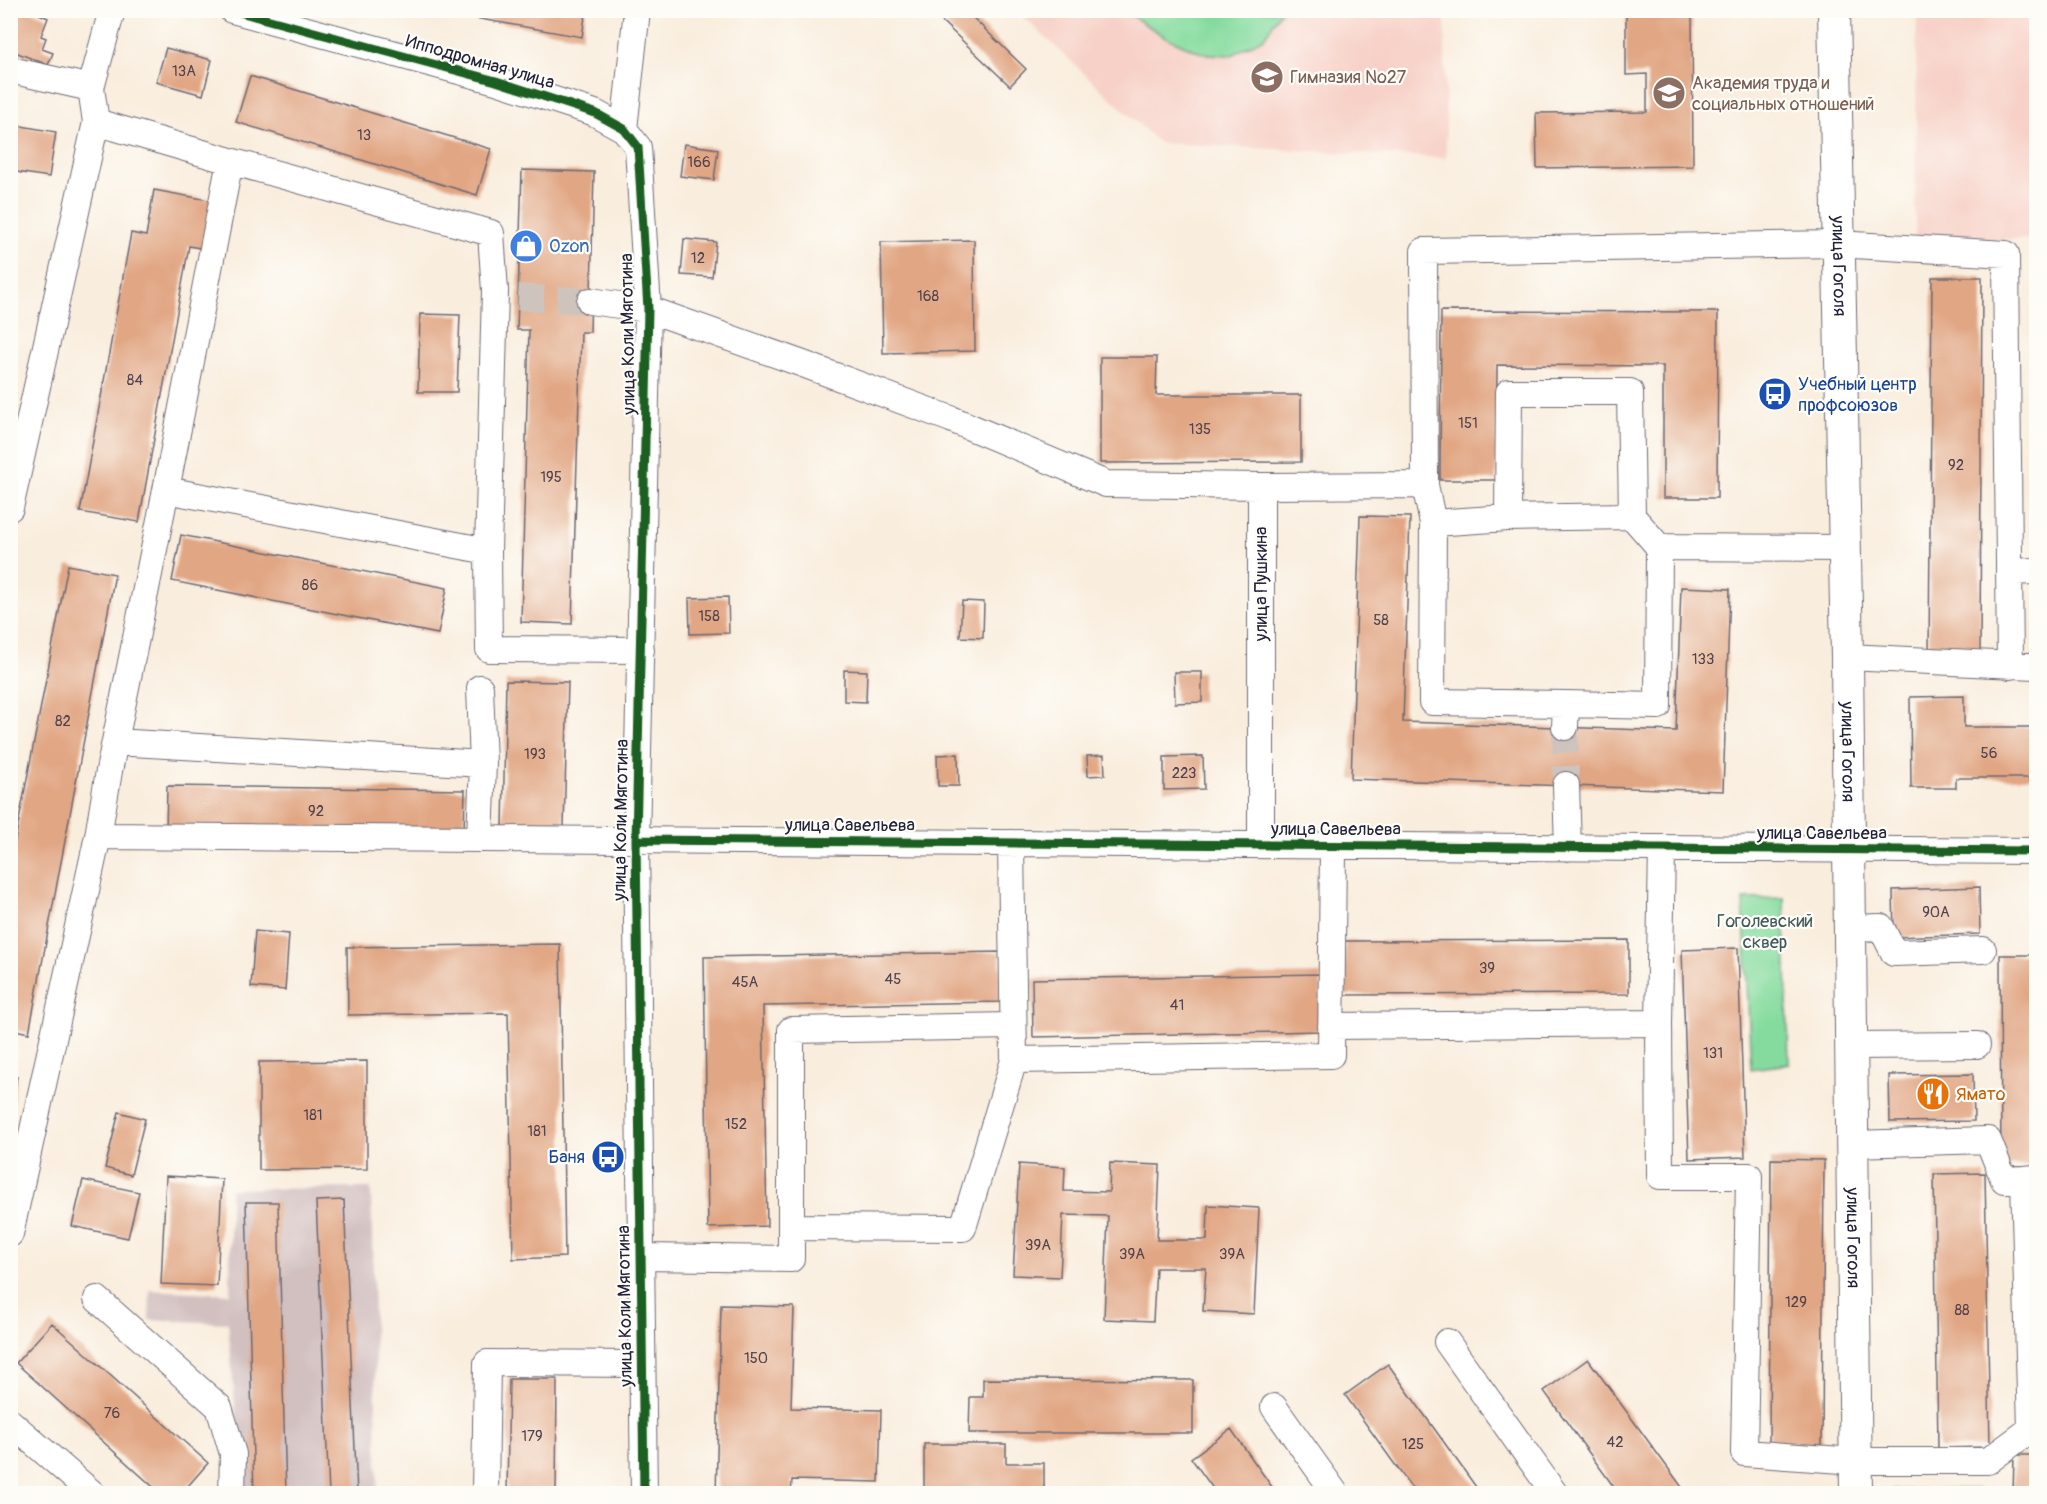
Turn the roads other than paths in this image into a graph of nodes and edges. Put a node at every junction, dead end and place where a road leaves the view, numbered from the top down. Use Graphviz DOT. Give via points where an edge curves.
graph roads {
  1 [pos="112,10"];
  2 [pos="232,10"];
  3 [pos="637,10"];
  4 [pos="1834,10"];
  5 [pos="302,20"];
  6 [pos="10,70"];
  7 [pos="91,88"];
  8 [pos="96,122"];
  9 [pos="631,138"];
  10 [pos="230,161"];
  11 [pos="1838,243"];
  12 [pos="590,301"];
  13 [pos="648,309"];
  14 [pos="1425,485"];
  15 [pos="1261,486"];
  16 [pos="166,490"];
  17 [pos="10,508"];
  18 [pos="1632,516"];
  19 [pos="1508,518"];
  20 [pos="1433,523"];
  21 [pos="1659,547"];
  22 [pos="1845,548"];
  23 [pos="488,551"];
  24 [pos="2037,571"];
  25 [pos="2009,572"];
  26 [pos="641,650"];
  27 [pos="1847,657"];
  28 [pos="2010,666"];
  29 [pos="2037,666"];
  30 [pos="480,688"];
  31 [pos="116,742"];
  32 [pos="483,764"];
  33 [pos="1566,785"];
  34 [pos="98,836"];
  35 [pos="480,838"];
  36 [pos="636,840"];
  37 [pos="1011,843"];
  38 [pos="1261,845"];
  39 [pos="1333,846"];
  40 [pos="1568,848"];
  41 [pos="1662,848"];
  42 [pos="1849,850"];
  43 [pos="2037,851"];
  44 [pos="1850,928"];
  45 [pos="1983,950"];
  46 [pos="1659,1023"];
  47 [pos="1013,1026"];
  48 [pos="1331,1026"];
  49 [pos="1977,1045"];
  50 [pos="1851,1046"];
  51 [pos="1014,1060"];
  52 [pos="1852,1144"];
  53 [pos="2030,1179"];
  54 [pos="791,1227"];
  55 [pos="10,1234"];
  56 [pos="641,1257"];
  57 [pos="97,1299"];
  58 [pos="1448,1342"];
  59 [pos="642,1364"];
  60 [pos="1274,1407"];
  61 [pos="10,1422"];
  62 [pos="2034,1429"];
  63 [pos="1856,1461"];
  64 [pos="93,1494"];
  65 [pos="232,1494"];
  66 [pos="485,1494"];
  67 [pos="644,1494"];
  68 [pos="1336,1494"];
  69 [pos="1555,1494"];
  70 [pos="1856,1494"];
  1 -- 7 [label="street"];
  2 -- 5 [label="street, Ипподромная улица"];
  3 -- 9 [label="street, улица Коли Мяготина"];
  4 -- 11 [label="main road, улица Гоголя"];
  5 -- 9 [label="street, Ипподромная улица" via="595,113"];
  6 -- 7 [label="street"];
  7 -- 8 [label="street"];
  8 -- 10 [label="street"];
  8 -- 17 [label="street"];
  9 -- 13 [label="street, улица Коли Мяготина"];
  10 -- 16 [label="street"];
  10 -- 23 [label="street" via="491,233 507,294"];
  11 -- 14 [label="street" via="1424,251"];
  11 -- 22 [label="main road, улица Гоголя"];
  11 -- 25 [label="street" via="2006,254"];
  12 -- 13 [label="street"];
  13 -- 15 [label="street" via="951,419 1106,484"];
  13 -- 26 [label="street, улица Коли Мяготина"];
  14 -- 15 [label="street"];
  14 -- 20 [label="street"];
  15 -- 38 [label="street, улица Пушкина"];
  16 -- 23 [label="street"];
  16 -- 31 [label="street"];
  18 -- 19 [label="street"];
  18 -- 19 [label="street" via="1630,392 1509,392"];
  18 -- 21 [label="street"];
  19 -- 20 [label="street"];
  20 -- 21 [label="street" via="1432,702 1566,716 1658,706"];
  21 -- 22 [label="street"];
  22 -- 27 [label="main road, улица Гоголя"];
  23 -- 26 [label="street" via="489,649"];
  24 -- 25 [label="street"];
  25 -- 28 [label="street"];
  26 -- 36 [label="street, улица Коли Мяготина"];
  27 -- 28 [label="street"];
  27 -- 42 [label="main road, улица Гоголя"];
  28 -- 29 [label="street"];
  30 -- 32 [label="street"];
  31 -- 32 [label="street"];
  31 -- 34 [label="street"];
  32 -- 35 [label="street"];
  33 -- 40 [label="street"];
  34 -- 35 [label="street, улица Савельева"];
  34 -- 55 [label="street"];
  35 -- 36 [label="street, улица Савельева"];
  36 -- 37 [label="street, улица Савельева"];
  36 -- 56 [label="street, улица Коли Мяготина"];
  37 -- 38 [label="street, улица Савельева"];
  37 -- 47 [label="street"];
  38 -- 39 [label="street, улица Савельева"];
  39 -- 40 [label="street, улица Савельева"];
  39 -- 48 [label="street"];
  40 -- 41 [label="street, улица Савельева"];
  41 -- 42 [label="street, улица Савельева"];
  41 -- 46 [label="street"];
  42 -- 43 [label="street, улица Савельева"];
  42 -- 44 [label="main road, улица Гоголя"];
  44 -- 45 [label="street" via="1881,927 1894,953"];
  44 -- 50 [label="main road, улица Гоголя"];
  46 -- 48 [label="street"];
  46 -- 63 [label="street" via="1660,1176 1749,1176 1744,1453"];
  47 -- 51 [label="street"];
  47 -- 54 [label="street" via="791,1029"];
  48 -- 51 [label="street" via="1331,1055"];
  49 -- 50 [label="street"];
  50 -- 52 [label="main road, улица Гоголя"];
  51 -- 54 [label="street" via="963,1228"];
  52 -- 53 [label="street" via="1988,1140 2004,1180"];
  52 -- 63 [label="main road, улица Гоголя"];
  53 -- 62 [label="street"];
  54 -- 56 [label="street" via="791,1259"];
  56 -- 59 [label="street, улица Коли Мяготина"];
  57 -- 65 [label="street" via="219,1407 233,1454"];
  58 -- 69 [label="street"];
  59 -- 66 [label="street" via="487,1363"];
  59 -- 67 [label="street, улица Коли Мяготина"];
  60 -- 68 [label="street"];
  61 -- 64 [label="street"];
  62 -- 63 [label="street" via="1988,1461"];
  63 -- 70 [label="main road, улица Гоголя"];
}
